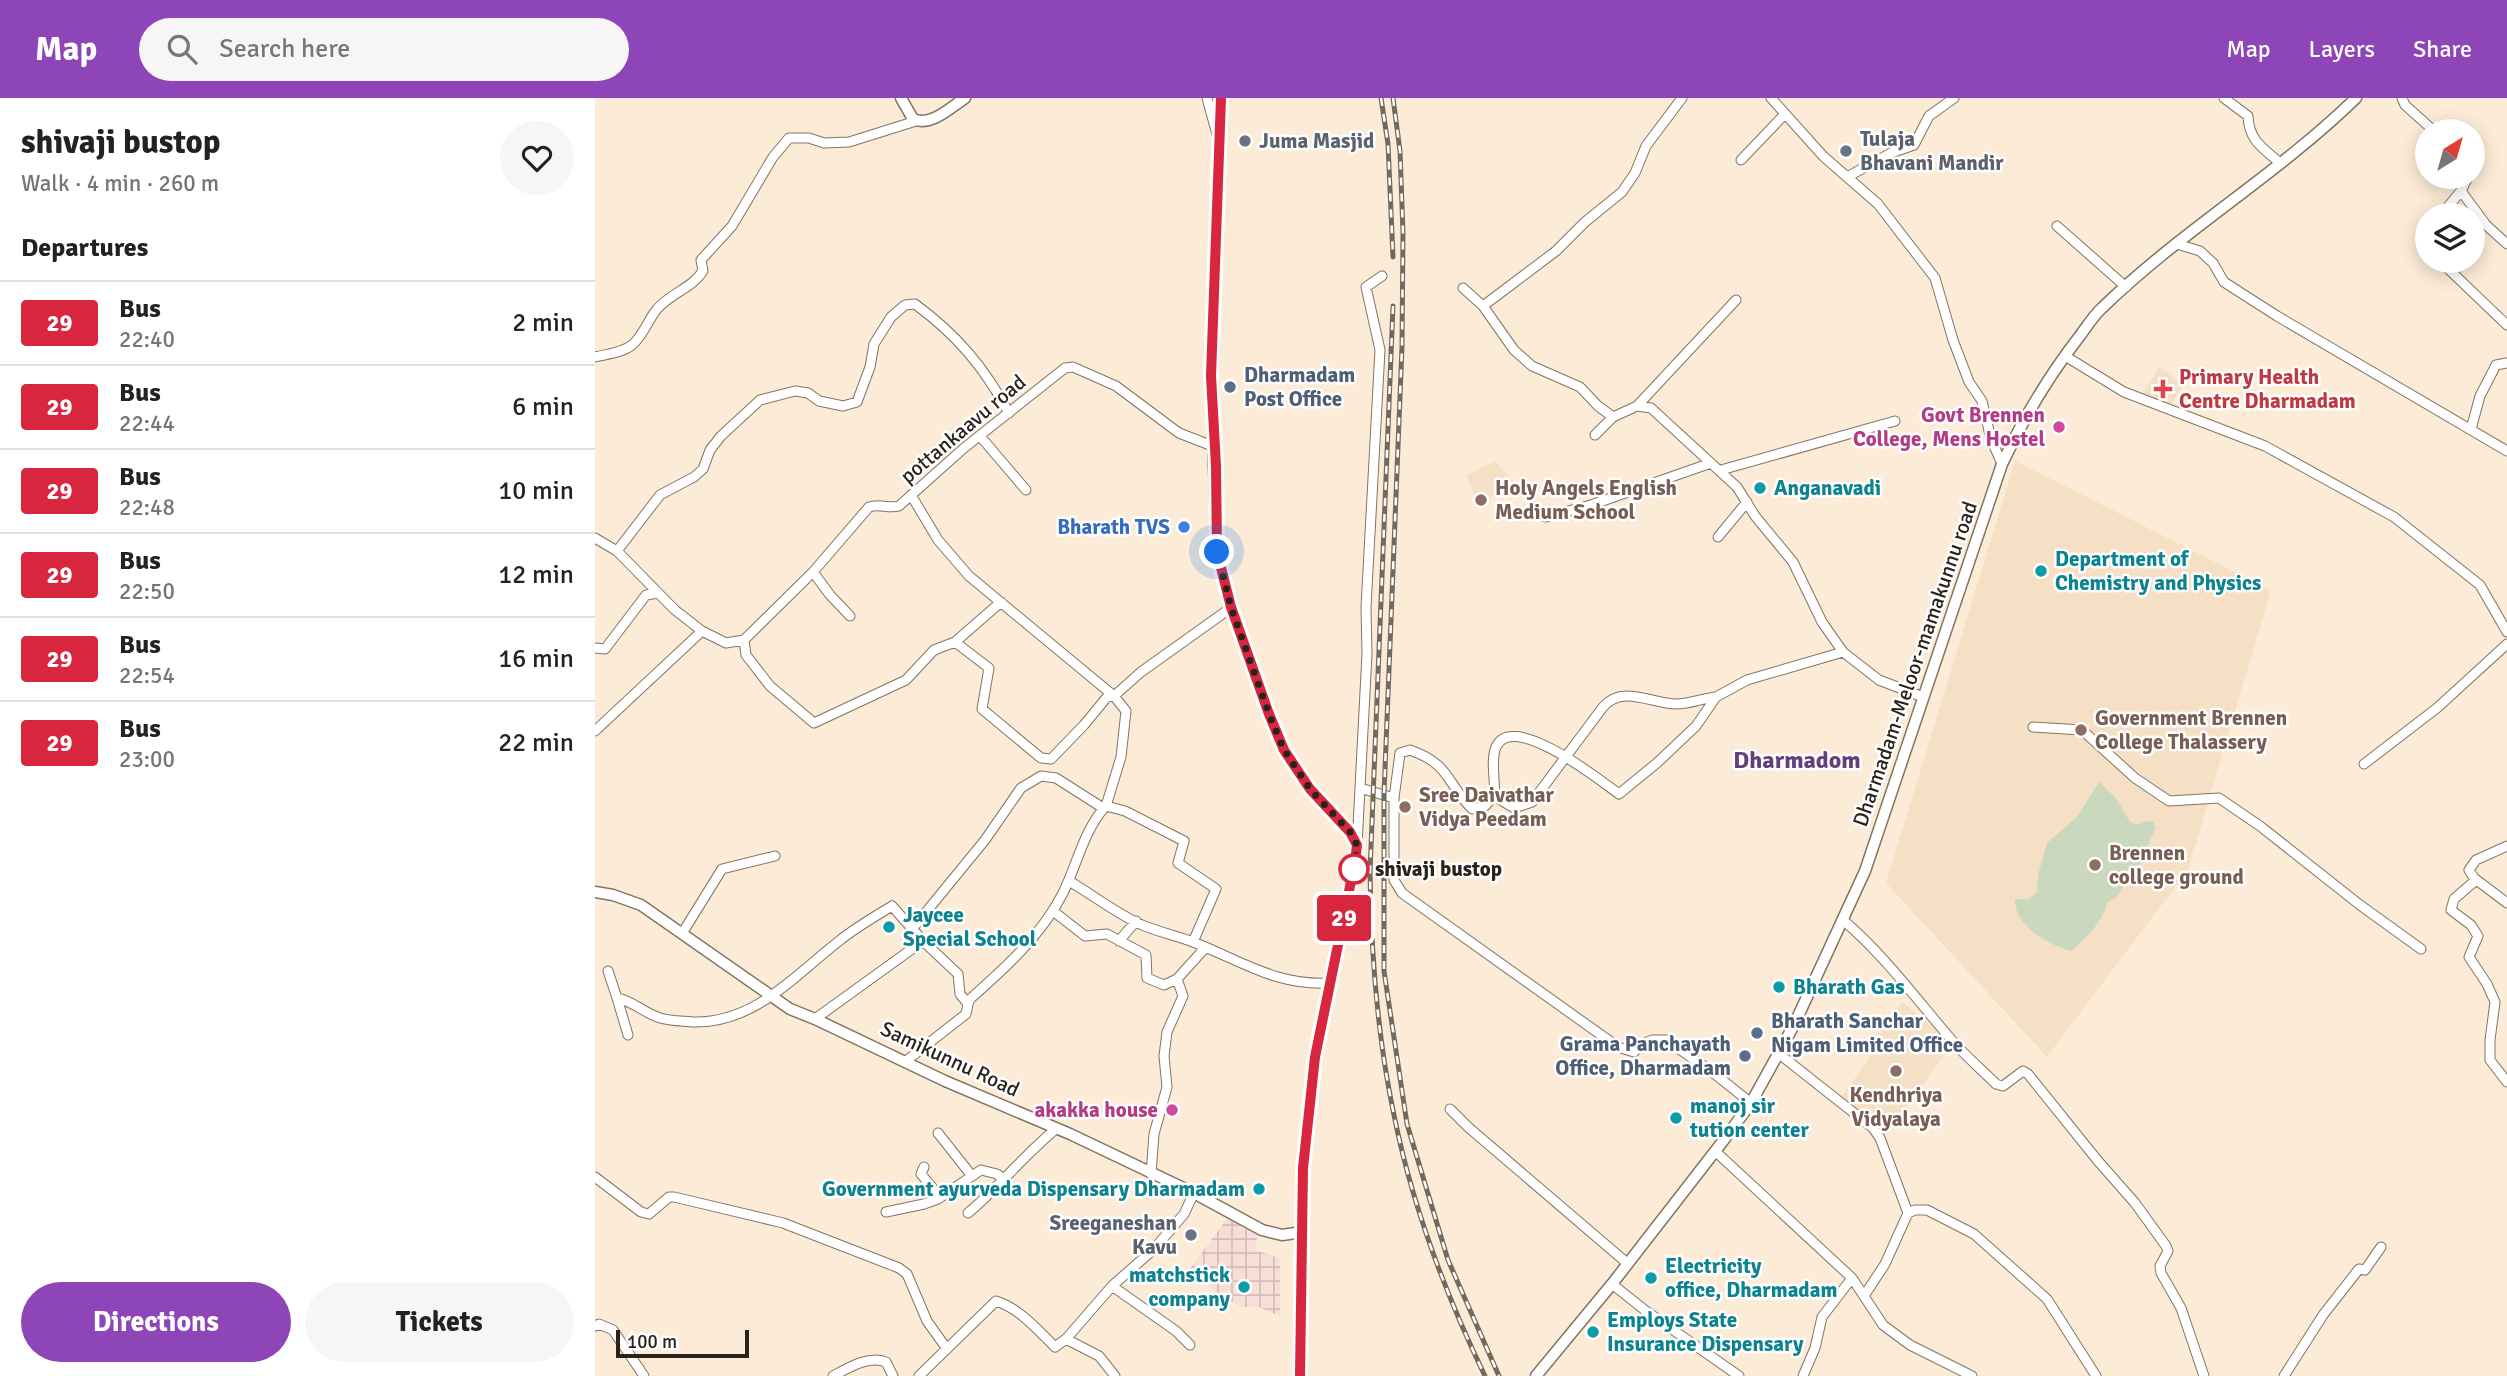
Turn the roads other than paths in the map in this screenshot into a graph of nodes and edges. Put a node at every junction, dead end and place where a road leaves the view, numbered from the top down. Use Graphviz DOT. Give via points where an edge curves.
graph roads {
  1 [pos="901,98"];
  2 [pos="965,98"];
  3 [pos="1207,98"];
  4 [pos="1221,98"];
  5 [pos="1682,98"];
  6 [pos="1771,98"];
  7 [pos="1954,98"];
  8 [pos="2224,98"];
  9 [pos="2356,98"];
  10 [pos="2402,98"];
  11 [pos="1784,114"];
  12 [pos="2421,119"];
  13 [pos="916,121"];
  14 [pos="1220,147"];
  15 [pos="1741,160"];
  16 [pos="2280,163"];
  17 [pos="1847,177"];
  18 [pos="2461,191"];
  19 [pos="2451,203"];
  20 [pos="2057,226"];
  21 [pos="2177,244"];
  22 [pos="2507,244"];
  23 [pos="2453,273"];
  24 [pos="1382,276"];
  25 [pos="2126,287"];
  26 [pos="1463,288"];
  27 [pos="1736,300"];
  28 [pos="1483,306"];
  29 [pos="2507,325"];
  30 [pos="595,356"];
  31 [pos="2065,356"];
  32 [pos="2507,363"];
  33 [pos="1637,406"];
  34 [pos="1009,413"];
  35 [pos="1613,417"];
  36 [pos="1895,421"];
  37 [pos="2471,429"];
  38 [pos="1595,435"];
  39 [pos="980,436"];
  40 [pos="1215,447"];
  41 [pos="2507,451"];
  42 [pos="1711,463"];
  43 [pos="2002,464"];
  44 [pos="1721,470"];
  45 [pos="1026,490"];
  46 [pos="911,495"];
  47 [pos="1747,502"];
  48 [pos="1546,517"];
  49 [pos="1718,537"];
  50 [pos="595,538"];
  51 [pos="617,551"];
  52 [pos="813,572"];
  53 [pos="658,593"];
  54 [pos="1001,602"];
  55 [pos="1231,607"];
  56 [pos="850,616"];
  57 [pos="702,631"];
  58 [pos="2507,632"];
  59 [pos="744,640"];
  60 [pos="955,642"];
  61 [pos="2507,644"];
  62 [pos="595,648"];
  63 [pos="1843,652"];
  64 [pos="1114,696"];
  65 [pos="1716,697"];
  66 [pos="1923,697"];
  67 [pos="2033,727"];
  68 [pos="595,731"];
  69 [pos="1566,755"];
  70 [pos="2364,764"];
  71 [pos="1360,788"];
  72 [pos="1494,796"];
  73 [pos="1395,798"];
  74 [pos="1105,807"];
  75 [pos="1357,845"];
  76 [pos="2507,846"];
  77 [pos="775,856"];
  78 [pos="2476,880"];
  79 [pos="1069,881"];
  80 [pos="595,892"];
  81 [pos="2507,903"];
  82 [pos="1053,911"];
  83 [pos="1843,920"];
  84 [pos="1136,921"];
  85 [pos="913,928"];
  86 [pos="683,932"];
  87 [pos="923,942"];
  88 [pos="1119,942"];
  89 [pos="1192,942"];
  90 [pos="1205,948"];
  91 [pos="2421,949"];
  92 [pos="608,971"];
  93 [pos="1177,979"];
  94 [pos="1330,983"];
  95 [pos="773,996"];
  96 [pos="617,998"];
  97 [pos="968,1003"];
  98 [pos="815,1019"];
  99 [pos="628,1035"];
  100 [pos="1778,1053"];
  101 [pos="906,1061"];
  102 [pos="2507,1082"];
  103 [pos="1751,1103"];
  104 [pos="1450,1109"];
  105 [pos="1057,1128"];
  106 [pos="938,1133"];
  107 [pos="1715,1151"];
  108 [pos="924,1167"];
  109 [pos="1151,1174"];
  110 [pos="595,1177"];
  111 [pos="972,1177"];
  112 [pos="1003,1179"];
  113 [pos="1194,1193"];
  114 [pos="940,1197"];
  115 [pos="886,1212"];
  116 [pos="968,1213"];
  117 [pos="1907,1213"];
  118 [pos="1302,1232"];
  119 [pos="2381,1247"];
  120 [pos="1627,1263"];
  121 [pos="1852,1278"];
  122 [pos="1612,1284"];
  123 [pos="1112,1286"];
  124 [pos="1864,1296"];
  125 [pos="595,1326"];
  126 [pos="1066,1339"];
  127 [pos="1190,1345"];
  128 [pos="947,1349"];
  129 [pos="644,1376"];
  130 [pos="833,1376"];
  131 [pos="893,1376"];
  132 [pos="919,1376"];
  133 [pos="1115,1376"];
  134 [pos="1300,1376"];
  135 [pos="1536,1376"];
  136 [pos="1739,1376"];
  137 [pos="1803,1376"];
  138 [pos="1972,1376"];
  139 [pos="2096,1376"];
  140 [pos="2204,1376"];
  141 [pos="2284,1376"];
  1 -- 13 [label="main road"];
  2 -- 13 [label="main road" via="936,118"];
  3 -- 14 [label="street"];
  4 -- 14 [label="main road"];
  5 -- 28 [label="street" via="1646,146 1622,192 1556,251"];
  6 -- 11 [label="street"];
  7 -- 17 [label="street" via="1929,116 1915,145"];
  8 -- 16 [label="street" via="2248,117 2248,132"];
  9 -- 16 [label="main road, Dharmadam-Meloor-mamakunnu road"];
  10 -- 12 [label="street"];
  11 -- 15 [label="street"];
  11 -- 17 [label="street"];
  13 -- 30 [label="street" via="849,142 789,138 732,226 701,260 703,271 697,281 656,310 631,345"];
  14 -- 40 [label="main road" via="1211,376"];
  16 -- 21 [label="main road, Dharmadam-Meloor-mamakunnu road"];
  17 -- 43 [label="street" via="1878,204 1935,278 1953,340 1969,382 1982,401"];
  18 -- 19 [label="street"];
  18 -- 22 [label="street"];
  20 -- 25 [label="street"];
  21 -- 25 [label="main road, Dharmadam-Meloor-mamakunnu road"];
  21 -- 37 [label="street" via="2200,251 2224,282"];
  23 -- 29 [label="street"];
  24 -- 71 [label="street" via="1366,287 1380,350"];
  25 -- 31 [label="main road, Dharmadam-Meloor-mamakunnu road" via="2100,310"];
  26 -- 28 [label="street"];
  27 -- 33 [label="street"];
  28 -- 35 [label="street" via="1514,350 1532,366 1580,387"];
  31 -- 43 [label="main road, Dharmadam-Meloor-mamakunnu road" via="2023,420"];
  31 -- 58 [label="street" via="2124,392 2265,446 2395,517 2480,585"];
  32 -- 37 [label="street" via="2496,365 2480,396"];
  33 -- 35 [label="street"];
  33 -- 42 [label="street" via="1658,413"];
  34 -- 39 [label="street, pottankaavu road"];
  34 -- 40 [label="street, pottankaavu road" via="1057,374 1073,367 1116,386 1179,433"];
  34 -- 51 [label="street" via="991,380 957,339 915,304 905,305 874,344 857,402 843,406 795,391 760,400 721,436 703,469 660,495"];
  35 -- 38 [label="street"];
  36 -- 44 [label="street"];
  37 -- 41 [label="street"];
  39 -- 45 [label="street"];
  39 -- 46 [label="street, pottankaavu road"];
  40 -- 55 [label="main road" via="1217,552"];
  42 -- 44 [label="street"];
  42 -- 48 [label="street"];
  43 -- 66 [label="main road, Dharmadam-Meloor-mamakunnu road"];
  44 -- 47 [label="street"];
  46 -- 52 [label="street, pottankaavu road" via="890,509 878,504 869,507"];
  46 -- 54 [label="street" via="951,558"];
  47 -- 49 [label="street"];
  47 -- 63 [label="street" via="1793,562 1822,622"];
  50 -- 51 [label="street"];
  51 -- 53 [label="street"];
  52 -- 56 [label="street"];
  52 -- 59 [label="street, pottankaavu road"];
  53 -- 57 [label="street"];
  53 -- 62 [label="street" via="646,595 605,649"];
  54 -- 60 [label="street"];
  54 -- 64 [label="street"];
  55 -- 64 [label="street"];
  55 -- 75 [label="main road" via="1284,750"];
  57 -- 59 [label="street" via="726,643"];
  57 -- 68 [label="street"];
  59 -- 60 [label="street" via="746,655 770,686 814,723 906,680 935,650"];
  60 -- 64 [label="street" via="989,668 982,709 1041,758 1051,759 1107,697"];
  61 -- 70 [label="street" via="2437,708"];
  63 -- 65 [label="street" via="1747,680"];
  63 -- 66 [label="street" via="1879,680"];
  64 -- 74 [label="street" via="1126,711 1122,757"];
  65 -- 69 [label="street" via="1682,705 1618,695"];
  65 -- 69 [label="street" via="1696,726 1619,794"];
  66 -- 83 [label="main road, Dharmadam-Meloor-mamakunnu road" via="1898,780"];
  67 -- 91 [label="street" via="2082,730 2135,778 2169,801 2220,798"];
  69 -- 72 [label="street" via="1527,805 1514,808"];
  69 -- 72 [label="street" via="1535,741 1500,739 1495,748"];
  71 -- 73 [label="street"];
  71 -- 75 [label="street"];
  72 -- 73 [label="street" via="1485,806 1472,809 1434,761 1405,750 1398,760"];
  73 -- 103 [label="street" via="1394,880 1402,893 1618,1047 1634,1052 1652,1040 1667,1040"];
  74 -- 79 [label="street" via="1079,852"];
  74 -- 85 [label="street" via="1056,778 1041,776 1021,788"];
  74 -- 89 [label="street" via="1125,810 1184,841 1178,863 1216,889"];
  75 -- 94 [label="main road"];
  76 -- 78 [label="street" via="2476,860 2469,870"];
  77 -- 86 [label="street" via="722,869"];
  78 -- 81 [label="street"];
  78 -- 102 [label="street" via="2454,899 2451,910 2478,936 2469,957 2495,1002 2490,1060"];
  79 -- 82 [label="street"];
  79 -- 84 [label="street"];
  80 -- 86 [label="main road, Samikunnu Road" via="641,905"];
  82 -- 88 [label="street" via="1085,936 1107,934"];
  82 -- 97 [label="street" via="1017,956"];
  83 -- 100 [label="main road, Dharmadam-Meloor-mamakunnu road"];
  83 -- 140 [label="street" via="1996,1084 2003,1086 2026,1072 2135,1203 2168,1251 2161,1273 2181,1308"];
  84 -- 88 [label="street"];
  84 -- 89 [label="street"];
  85 -- 87 [label="street"];
  85 -- 95 [label="street" via="892,906 840,940"];
  86 -- 95 [label="main road, Samikunnu Road"];
  87 -- 97 [label="street" via="958,974 960,994"];
  87 -- 98 [label="street"];
  88 -- 93 [label="street" via="1146,955 1147,978 1164,985"];
  89 -- 90 [label="street"];
  90 -- 93 [label="street"];
  90 -- 94 [label="street" via="1284,980"];
  92 -- 96 [label="street"];
  93 -- 109 [label="street" via="1183,996 1167,1032 1167,1087 1154,1134"];
  94 -- 118 [label="main road" via="1315,1057 1303,1168"];
  95 -- 96 [label="street" via="737,1015 693,1022 660,1018"];
  95 -- 98 [label="main road, Samikunnu Road"];
  96 -- 99 [label="street"];
  97 -- 101 [label="street" via="965,1014"];
  98 -- 101 [label="main road, Samikunnu Road"];
  100 -- 103 [label="main road, Dharmadam-Meloor-mamakunnu road"];
  100 -- 117 [label="street" via="1873,1128"];
  101 -- 105 [label="main road, Samikunnu Road"];
  103 -- 107 [label="main road, Dharmadam-Meloor-mamakunnu road"];
  104 -- 120 [label="street"];
  105 -- 109 [label="main road, Samikunnu Road"];
  105 -- 112 [label="street"];
  106 -- 111 [label="street"];
  107 -- 120 [label="main road, Dharmadam-Meloor-mamakunnu road"];
  107 -- 121 [label="street"];
  108 -- 114 [label="street" via="921,1174"];
  109 -- 113 [label="main road, Samikunnu Road"];
  110 -- 128 [label="street" via="641,1212 649,1214 669,1197 674,1198 783,1223 899,1268 907,1274 927,1321"];
  111 -- 112 [label="street" via="981,1170"];
  111 -- 114 [label="street"];
  112 -- 116 [label="street"];
  113 -- 118 [label="main road, Samikunnu Road" via="1262,1230 1282,1235"];
  113 -- 123 [label="street" via="1184,1214 1154,1249"];
  114 -- 115 [label="street"];
  117 -- 124 [label="street" via="1885,1264"];
  117 -- 139 [label="street" via="1927,1210 1974,1234 2047,1299"];
  118 -- 134 [label="main road"];
  119 -- 141 [label="street" via="2323,1315"];
  120 -- 122 [label="main road, Dharmadam-Meloor-mamakunnu road"];
  121 -- 124 [label="street"];
  121 -- 137 [label="street" via="1822,1317"];
  122 -- 135 [label="main road, Dharmadam-Meloor-mamakunnu road"];
  122 -- 136 [label="street"];
  123 -- 126 [label="street"];
  123 -- 127 [label="street"];
  124 -- 138 [label="street" via="1876,1318 1894,1335"];
  125 -- 129 [label="street" via="613,1330"];
  126 -- 128 [label="street" via="1055,1347 1007,1304 996,1301"];
  126 -- 133 [label="street" via="1099,1356"];
  128 -- 132 [label="street"];
  130 -- 131 [label="street" via="856,1364 880,1360"];
}
